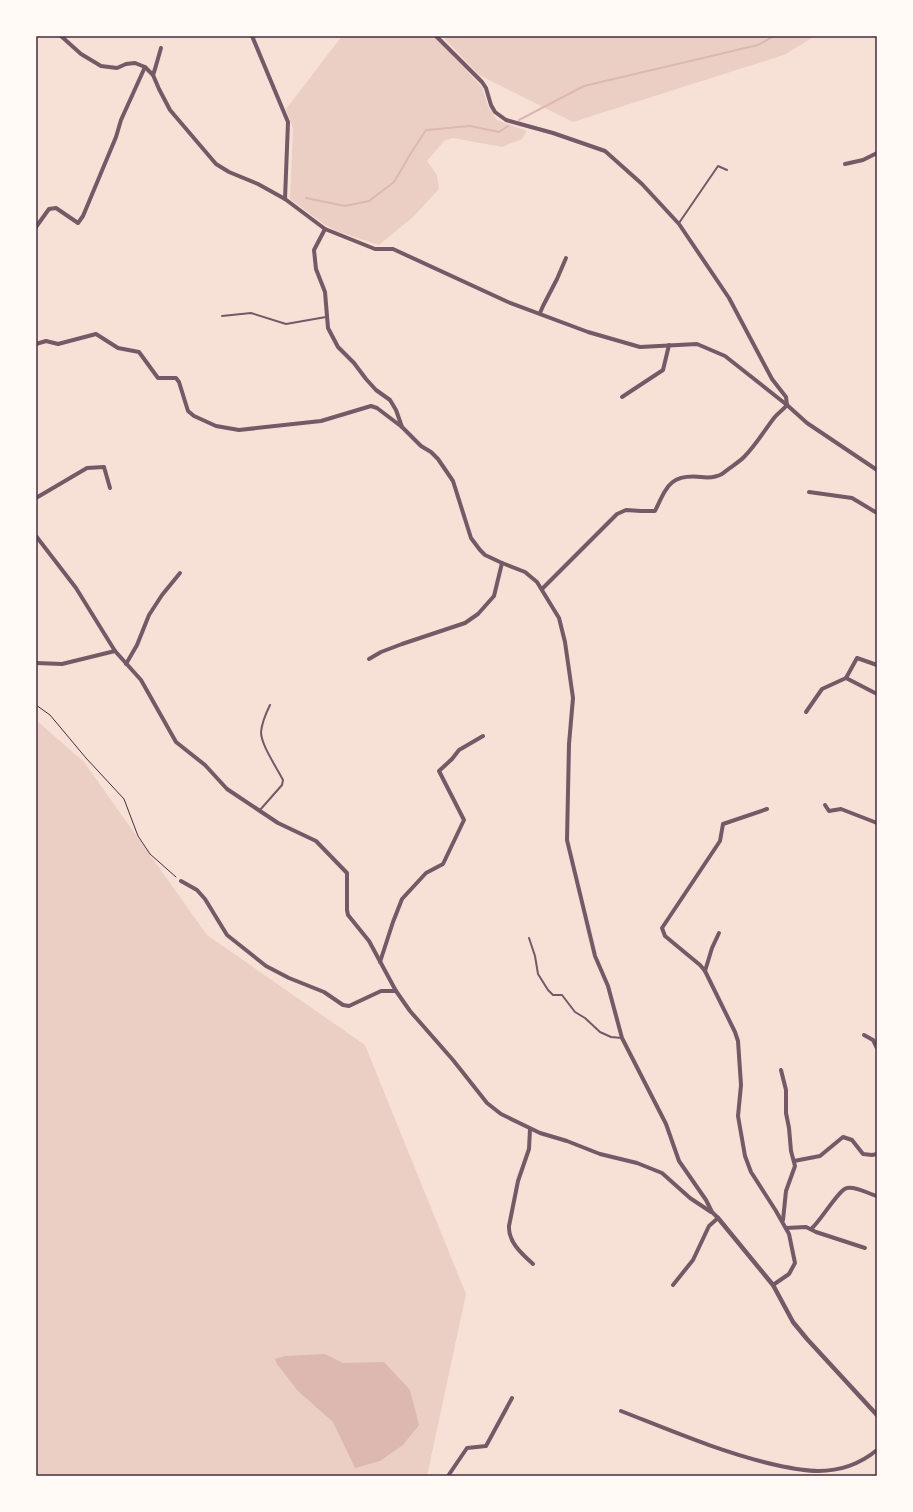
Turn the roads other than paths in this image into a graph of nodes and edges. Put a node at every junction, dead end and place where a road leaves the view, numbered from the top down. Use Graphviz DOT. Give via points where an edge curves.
graph roads {
  1 [pos="61,36"];
  2 [pos="252,36"];
  3 [pos="436,36"];
  4 [pos="161,48"];
  5 [pos="145,67"];
  6 [pos="153,75"];
  7 [pos="877,153"];
  8 [pos="845,164"];
  9 [pos="727,170"];
  10 [pos="286,199"];
  11 [pos="679,224"];
  12 [pos="36,227"];
  13 [pos="324,229"];
  14 [pos="566,258"];
  15 [pos="540,313"];
  16 [pos="222,316"];
  17 [pos="327,316"];
  18 [pos="36,344"];
  19 [pos="669,345"];
  20 [pos="774,382"];
  21 [pos="779,388"];
  22 [pos="767,390"];
  23 [pos="772,394"];
  24 [pos="622,397"];
  25 [pos="787,405"];
  26 [pos="402,427"];
  27 [pos="877,470"];
  28 [pos="110,488"];
  29 [pos="809,492"];
  30 [pos="36,498"];
  31 [pos="877,513"];
  32 [pos="36,536"];
  33 [pos="502,563"];
  34 [pos="180,573"];
  35 [pos="542,589"];
  36 [pos="115,651"];
  37 [pos="369,660"];
  38 [pos="36,663"];
  39 [pos="126,664"];
  40 [pos="877,665"];
  41 [pos="846,678"];
  42 [pos="877,694"];
  43 [pos="270,705"];
  44 [pos="806,712"];
  45 [pos="483,736"];
  46 [pos="825,806"];
  47 [pos="767,809"];
  48 [pos="259,811"];
  49 [pos="877,823"];
  50 [pos="181,881"];
  51 [pos="720,933"];
  52 [pos="528,938"];
  53 [pos="380,962"];
  54 [pos="705,971"];
  55 [pos="396,991"];
  56 [pos="864,1035"];
  57 [pos="622,1038"];
  58 [pos="877,1048"];
  59 [pos="781,1070"];
  60 [pos="530,1129"];
  61 [pos="877,1154"];
  62 [pos="794,1161"];
  63 [pos="877,1196"];
  64 [pos="712,1212"];
  65 [pos="718,1218"];
  66 [pos="783,1221"];
  67 [pos="786,1228"];
  68 [pos="811,1229"];
  69 [pos="866,1248"];
  70 [pos="533,1264"];
  71 [pos="673,1285"];
  72 [pos="773,1285"];
  73 [pos="512,1398"];
  74 [pos="621,1411"];
  75 [pos="877,1415"];
  76 [pos="877,1450"];
  77 [pos="448,1476"];
  1 -- 5 [label="street" via="81,54 101,66 117,68 135,63"];
  2 -- 10 [label="street" via="288,122"];
  3 -- 11 [label="street" via="482,82 491,105 499,116 606,151 642,184"];
  4 -- 6 [label="street"];
  5 -- 6 [label="street"];
  5 -- 12 [label="street" via="83,216 78,223 56,208 49,210"];
  6 -- 10 [label="street" via="170,110 216,164"];
  7 -- 8 [label="street" via="863,160"];
  9 -- 11 [label="lane" via="718,166"];
  10 -- 13 [label="street"];
  11 -- 20 [label="street" via="729,298"];
  13 -- 15 [label="street" via="375,249 393,249 508,302"];
  13 -- 17 [label="street" via="314,250"];
  14 -- 15 [label="street"];
  15 -- 19 [label="street" via="588,332 640,347"];
  16 -- 17 [label="lane" via="251,313 286,324"];
  17 -- 26 [label="street" via="328,328 338,347 376,390 390,400"];
  18 -- 26 [label="street" via="46,341 58,344 96,334 118,348 139,352 158,378 176,378 188,411 216,426 239,430 321,421 371,406"];
  19 -- 22 [label="street" via="697,344 725,356"];
  19 -- 24 [label="street" via="664,370"];
  20 -- 21 [label="street"];
  20 -- 22 [label="street"];
  21 -- 23 [label="street"];
  21 -- 25 [label="street" via="786,397"];
  22 -- 23 [label="street"];
  23 -- 25 [label="street"];
  25 -- 27 [label="street" via="807,423"];
  25 -- 35 [label="street" via="743,458 712,478 678,477 661,496 655,511 626,510 617,514"];
  26 -- 33 [label="street" via="438,459 453,481 471,538 485,554"];
  28 -- 30 [label="street" via="104,467 87,468"];
  29 -- 31 [label="street" via="852,498"];
  32 -- 36 [label="street" via="76,588"];
  33 -- 35 [label="street" via="525,572"];
  33 -- 37 [label="street" via="494,596 478,614 465,623 381,652"];
  34 -- 39 [label="street" via="149,616"];
  35 -- 57 [label="street" via="564,632 572,682 567,840 595,956 608,986"];
  36 -- 38 [label="street" via="62,664"];
  36 -- 39 [label="street"];
  39 -- 48 [label="street" via="141,680 176,742 205,765 227,789"];
  40 -- 41 [label="street" via="857,658"];
  41 -- 42 [label="street"];
  41 -- 44 [label="street" via="822,689"];
  43 -- 48 [label="lane" via="263,720 262,743 283,780"];
  45 -- 53 [label="street" via="459,750 439,771 464,820 443,864 426,873 402,899"];
  46 -- 49 [label="street" via="829,810 841,809"];
  47 -- 54 [label="street" via="723,824 720,841 662,928 665,936"];
  48 -- 53 [label="street" via="316,841 347,873 348,915 369,941"];
  50 -- 55 [label="street" via="197,890 205,899 227,935 266,966 289,978 324,992 342,1005 349,1006 381,991"];
  51 -- 54 [label="street"];
  52 -- 57 [label="lane" via="538,974 548,990 553,995 562,995 575,1012 600,1032"];
  53 -- 55 [label="street"];
  54 -- 66 [label="street" via="738,1041 741,1085 738,1116 745,1156 751,1172"];
  55 -- 60 [label="street" via="410,1012 487,1103 501,1114"];
  56 -- 58 [label="street" via="873,1040"];
  57 -- 64 [label="street" via="666,1124 679,1161"];
  59 -- 62 [label="street" via="786,1090 786,1113"];
  60 -- 64 [label="street" via="662,1173 690,1198"];
  60 -- 70 [label="street" via="529,1149 518,1181 508,1233"];
  61 -- 62 [label="street" via="863,1154 852,1140 843,1137 820,1156"];
  62 -- 66 [label="street" via="795,1166 786,1191"];
  63 -- 68 [label="street" via="852,1188 842,1190"];
  64 -- 65 [label="street"];
  65 -- 71 [label="street" via="709,1226 693,1260"];
  65 -- 72 [label="street"];
  66 -- 67 [label="street"];
  67 -- 68 [label="street" via="806,1226"];
  67 -- 72 [label="street" via="795,1263 789,1274"];
  68 -- 69 [label="street"];
  72 -- 75 [label="street" via="807,1339"];
  73 -- 77 [label="street" via="486,1446 467,1448"];
  74 -- 76 [label="street" via="750,1459 798,1469 818,1471 849,1467"];
}
